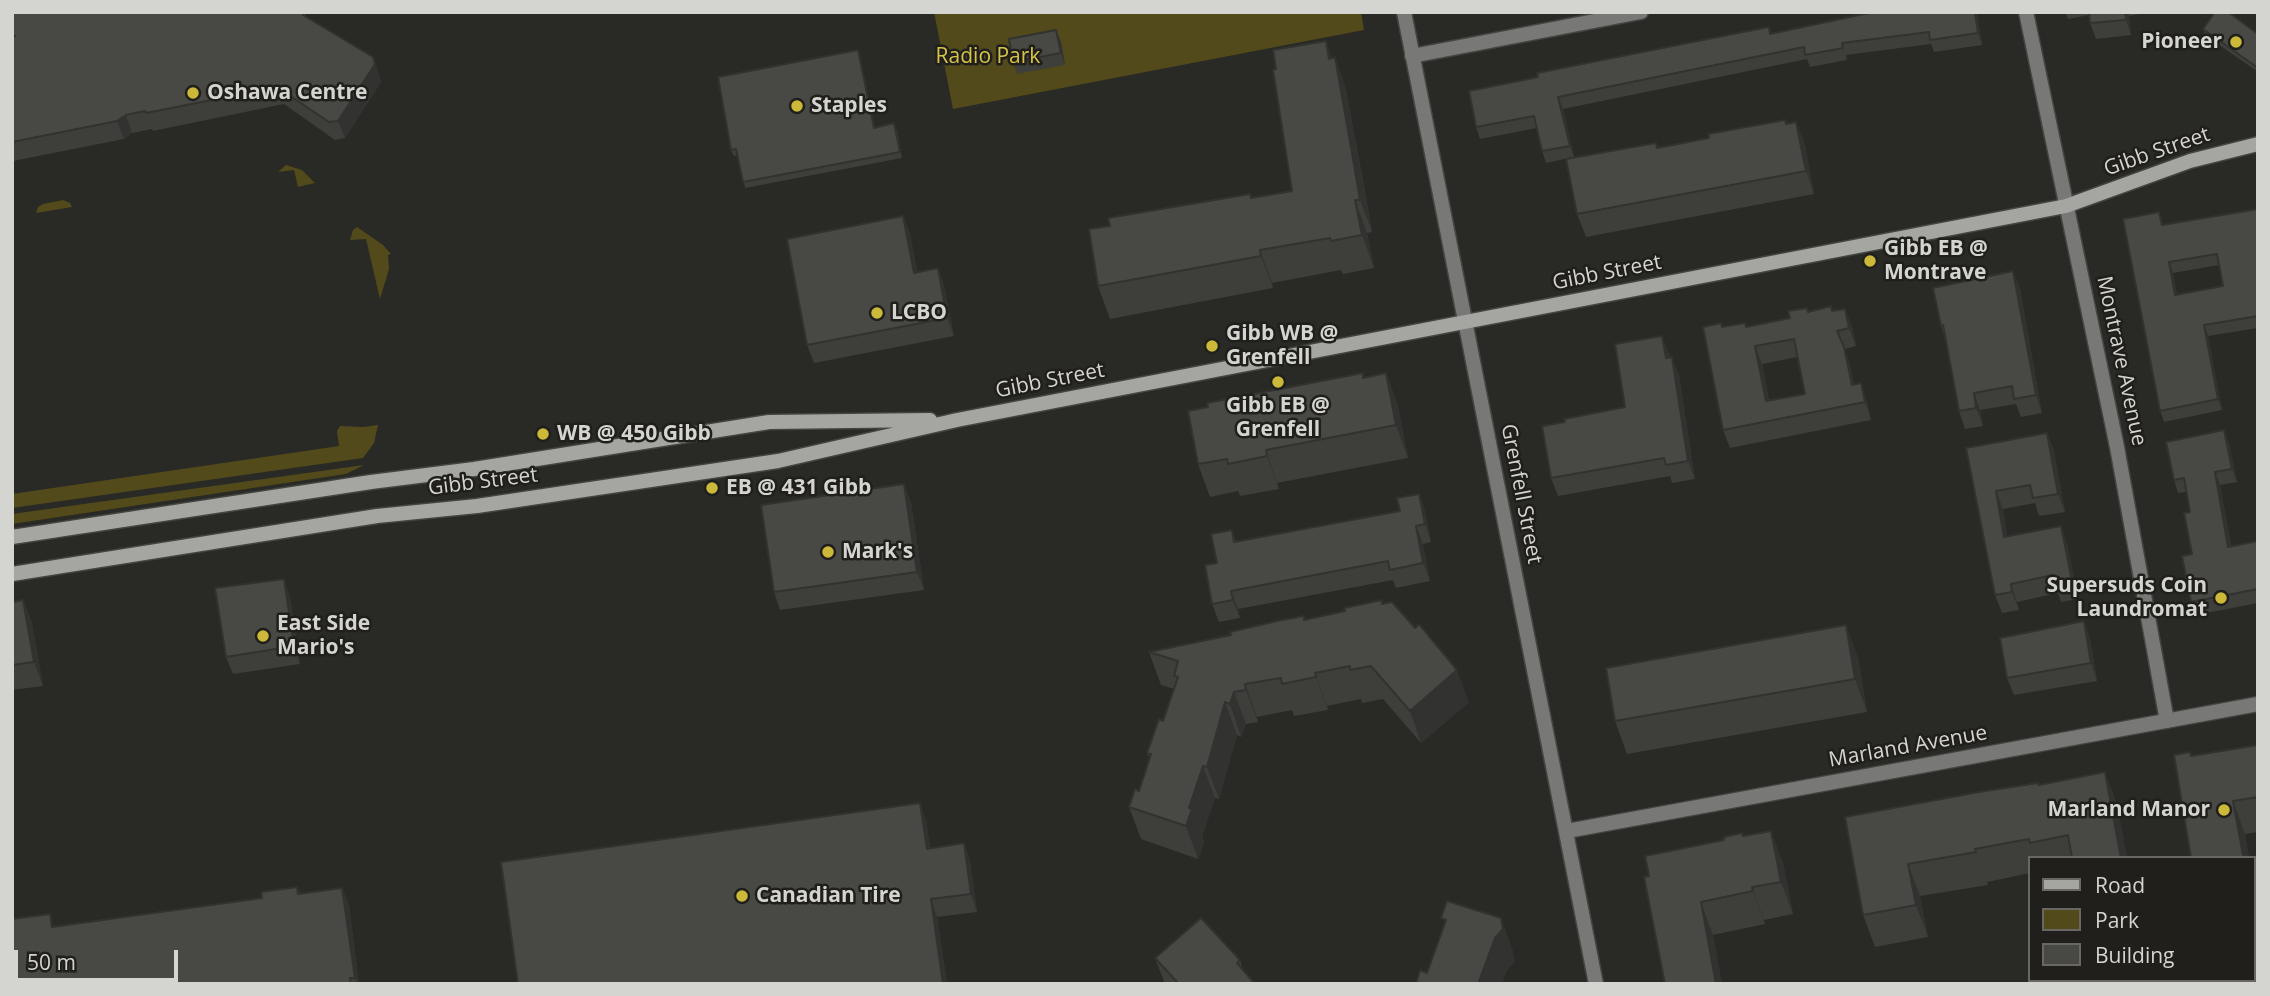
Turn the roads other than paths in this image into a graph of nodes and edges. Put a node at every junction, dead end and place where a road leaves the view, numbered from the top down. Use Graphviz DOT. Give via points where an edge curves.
graph roads {
  1 [pos="1404,12"];
  2 [pos="1641,12"];
  3 [pos="2026,12"];
  4 [pos="1412,56"];
  5 [pos="2258,144"];
  6 [pos="2066,206"];
  7 [pos="1465,322"];
  8 [pos="957,420"];
  9 [pos="12,537"];
  10 [pos="12,574"];
  11 [pos="2258,704"];
  12 [pos="2167,720"];
  13 [pos="1567,831"];
  14 [pos="1596,984"];
  1 -- 4 [label="street, Grenfell Street"];
  2 -- 4 [label="street"];
  3 -- 6 [label="street, Montrave Avenue"];
  4 -- 7 [label="street, Grenfell Street"];
  5 -- 6 [label="main road, Gibb Street" via="2190,161"];
  6 -- 7 [label="main road, Gibb Street"];
  6 -- 12 [label="street, Montrave Avenue" via="2125,487"];
  7 -- 8 [label="main road, Gibb Street"];
  7 -- 13 [label="street, Grenfell Street"];
  8 -- 9 [label="main road, Gibb Street" via="769,422"];
  8 -- 10 [label="main road, Gibb Street" via="778,461 477,506 377,516"];
  11 -- 12 [label="street, Marland Avenue"];
  12 -- 13 [label="street, Marland Avenue"];
  13 -- 14 [label="street, Grenfell Street"];
}
